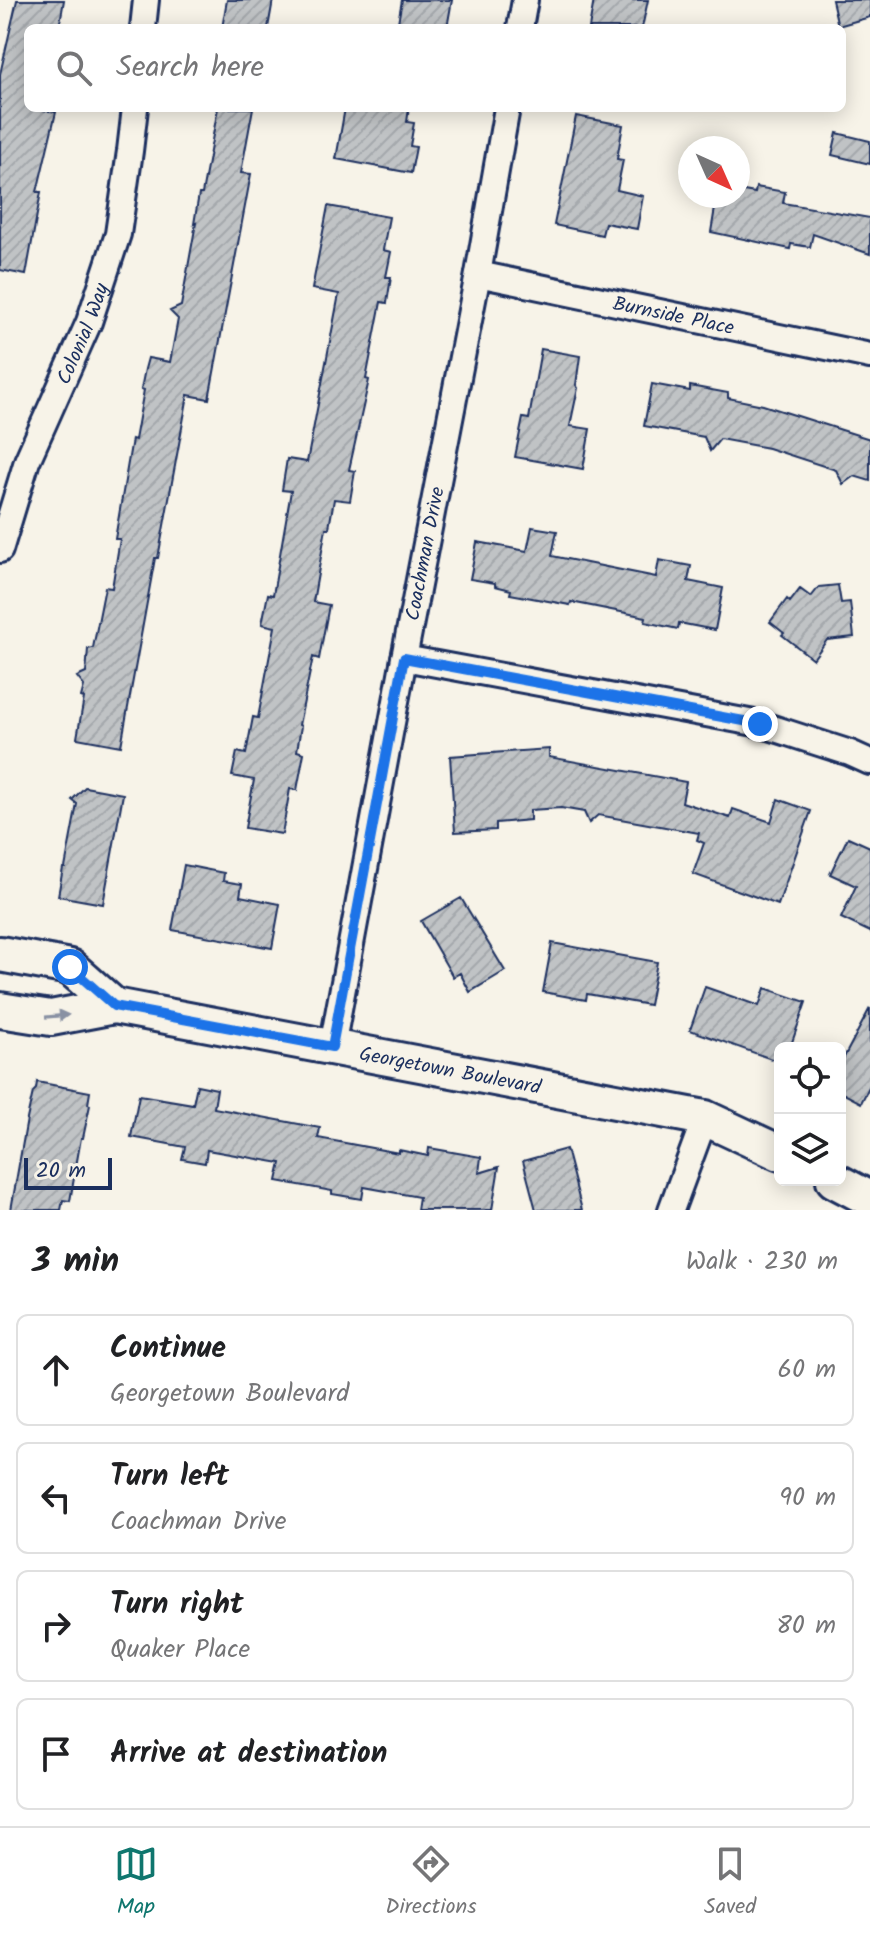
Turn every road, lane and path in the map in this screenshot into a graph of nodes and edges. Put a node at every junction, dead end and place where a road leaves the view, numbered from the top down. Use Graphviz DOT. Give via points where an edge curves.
graph roads {
  1 [pos="146,0"];
  2 [pos="525,0"];
  3 [pos="143,24"];
  4 [pos="521,24"];
  5 [pos="135,112"];
  6 [pos="506,112"];
  7 [pos="478,274"];
  8 [pos="870,356"];
  9 [pos="0,550"];
  10 [pos="404,658"];
  11 [pos="870,762"];
  12 [pos="0,954"];
  13 [pos="114,1006"];
  14 [pos="0,1010"];
  15 [pos="332,1047"];
  16 [pos="705,1118"];
  17 [pos="774,1150"];
  18 [pos="845,1186"];
  19 [pos="870,1199"];
  20 [pos="671,1210"];
  1 -- 3 [label="street"];
  2 -- 4 [label="street"];
  5 -- 9 [label="street, Colonial Way" via="118,234 89,322 27,461"];
  6 -- 7 [label="street, Coachman Drive"];
  7 -- 8 [label="street, Burnside Place"];
  7 -- 10 [label="street, Coachman Drive"];
  10 -- 11 [label="street" via="760,724"];
  10 -- 15 [label="street, Coachman Drive"];
  12 -- 13 [label="street" via="70,967"];
  14 -- 13 [label="street, Georgetown Boulevard, one-way" via="51,1018"];
  13 -- 15 [label="street, Georgetown Boulevard"];
  15 -- 16 [label="street, Georgetown Boulevard"];
  16 -- 17 [label="street, Georgetown Boulevard"];
  16 -- 20 [label="street"];
  18 -- 19 [label="street"];
}
